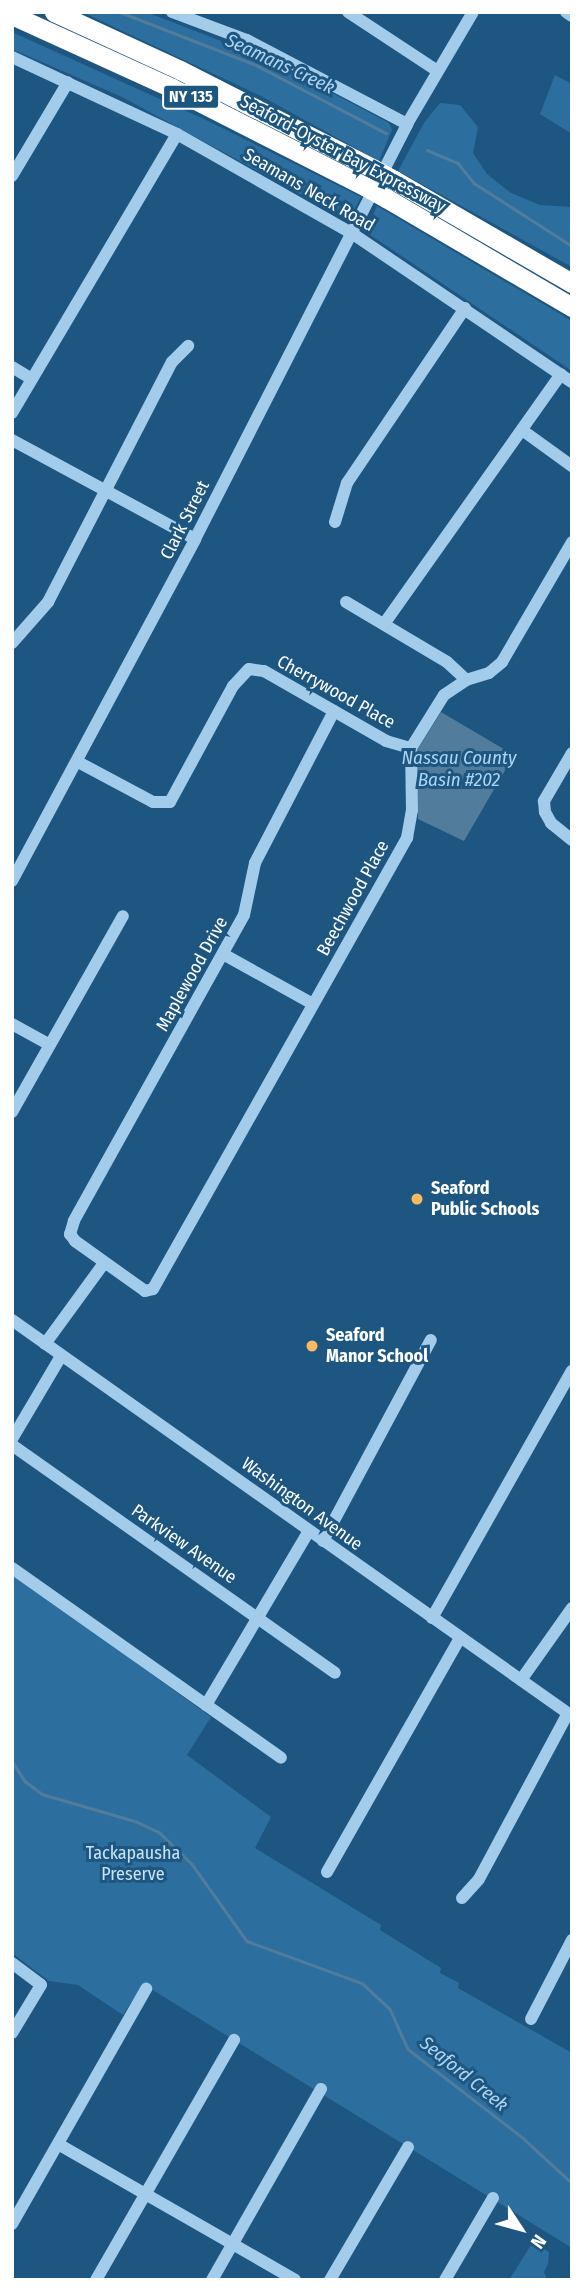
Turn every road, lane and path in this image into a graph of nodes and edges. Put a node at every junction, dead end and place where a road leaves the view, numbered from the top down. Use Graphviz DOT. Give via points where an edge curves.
graph roads {
  1 [pos="54,12"];
  2 [pos="172,12"];
  3 [pos="472,12"];
  4 [pos="566,12"];
  5 [pos="350,13"];
  6 [pos="12,15"];
  7 [pos="572,16"];
  8 [pos="12,57"];
  9 [pos="436,70"];
  10 [pos="68,82"];
  11 [pos="407,124"];
  12 [pos="177,135"];
  13 [pos="384,174"];
  14 [pos="12,176"];
  15 [pos="353,234"];
  16 [pos="572,284"];
  17 [pos="572,307"];
  18 [pos="464,308"];
  19 [pos="188,346"];
  20 [pos="12,367"];
  21 [pos="566,378"];
  22 [pos="32,379"];
  23 [pos="12,413"];
  24 [pos="522,430"];
  25 [pos="12,440"];
  26 [pos="572,466"];
  27 [pos="105,492"];
  28 [pos="335,522"];
  29 [pos="195,539"];
  30 [pos="572,542"];
  31 [pos="346,602"];
  32 [pos="384,624"];
  33 [pos="12,643"];
  34 [pos="466,680"];
  35 [pos="334,711"];
  36 [pos="411,748"];
  37 [pos="572,753"];
  38 [pos="78,762"];
  39 [pos="572,840"];
  40 [pos="12,881"];
  41 [pos="123,916"];
  42 [pos="223,954"];
  43 [pos="313,1004"];
  44 [pos="12,1024"];
  45 [pos="50,1045"];
  46 [pos="12,1112"];
  47 [pos="104,1262"];
  48 [pos="12,1320"];
  49 [pos="432,1340"];
  50 [pos="46,1344"];
  51 [pos="61,1356"];
  52 [pos="572,1371"];
  53 [pos="12,1439"];
  54 [pos="12,1445"];
  55 [pos="309,1531"];
  56 [pos="323,1541"];
  57 [pos="12,1568"];
  58 [pos="572,1608"];
  59 [pos="258,1618"];
  60 [pos="432,1619"];
  61 [pos="460,1638"];
  62 [pos="335,1672"];
  63 [pos="521,1680"];
  64 [pos="206,1705"];
  65 [pos="570,1715"];
  66 [pos="281,1758"];
  67 [pos="327,1872"];
  68 [pos="462,1898"];
  69 [pos="572,1940"];
  70 [pos="12,1963"];
  71 [pos="146,1989"];
  72 [pos="531,2019"];
  73 [pos="12,2033"];
  74 [pos="234,2040"];
  75 [pos="321,2089"];
  76 [pos="58,2144"];
  77 [pos="408,2147"];
  78 [pos="145,2194"];
  79 [pos="493,2198"];
  80 [pos="12,2224"];
  81 [pos="233,2244"];
  82 [pos="96,2280"];
  83 [pos="212,2280"];
  84 [pos="295,2280"];
  85 [pos="330,2280"];
  86 [pos="445,2280"];
  1 -- 13 [label="highway, Seaford-Oyster Bay Expressway / NY 135" via="205,82"];
  2 -- 11 [label="street" via="247,40"];
  3 -- 9 [label="street, Clark Street"];
  4 -- 7 [label="street"];
  5 -- 9 [label="street"];
  6 -- 17 [label="highway, Seaford-Oyster Bay Expressway / NY 135, bridge" via="172,88 366,187"];
  8 -- 10 [label="street, Seamans Neck Road"];
  9 -- 11 [label="street, Clark Street"];
  10 -- 12 [label="street, Seamans Neck Road"];
  10 -- 14 [label="street"];
  11 -- 13 [label="street, Clark Street"];
  12 -- 15 [label="street, Seamans Neck Road"];
  12 -- 22 [label="street"];
  13 -- 15 [label="street, Clark Street"];
  13 -- 16 [label="highway, Seaford-Oyster Bay Expressway / NY 135"];
  15 -- 18 [label="street, Seamans Neck Road"];
  15 -- 29 [label="street, Clark Street"];
  18 -- 21 [label="street, Seamans Neck Road"];
  18 -- 28 [label="street" via="347,483"];
  19 -- 27 [label="street" via="173,362"];
  20 -- 22 [label="street"];
  21 -- 24 [label="street"];
  22 -- 23 [label="street"];
  24 -- 26 [label="street"];
  24 -- 32 [label="street"];
  25 -- 27 [label="street"];
  27 -- 29 [label="street"];
  27 -- 33 [label="street" via="48,602"];
  29 -- 38 [label="street, Clark Street"];
  30 -- 34 [label="street" via="502,662 489,673"];
  31 -- 32 [label="street"];
  32 -- 34 [label="street" via="447,662"];
  34 -- 36 [label="street" via="444,695"];
  35 -- 36 [label="street, Cherrywood Place" via="386,741"];
  35 -- 38 [label="street, Cherrywood Place" via="264,671 249,669 233,686 170,802 153,802"];
  35 -- 42 [label="street, Maplewood Drive" via="255,863 244,915"];
  36 -- 43 [label="street, Beechwood Place" via="412,810 407,838"];
  37 -- 39 [label="street" via="544,801 551,823"];
  38 -- 40 [label="street, Clark Street"];
  41 -- 45 [label="street"];
  42 -- 43 [label="street"];
  42 -- 47 [label="street, Maplewood Drive" via="74,1221 71,1234"];
  43 -- 47 [label="street, Beechwood Place" via="153,1289 145,1291"];
  44 -- 45 [label="street"];
  45 -- 46 [label="street"];
  47 -- 50 [label="street"];
  48 -- 50 [label="street, Washington Avenue"];
  49 -- 56 [label="street"];
  50 -- 51 [label="street, Washington Avenue"];
  51 -- 53 [label="street"];
  51 -- 55 [label="street, Washington Avenue"];
  52 -- 60 [label="street"];
  54 -- 59 [label="street, Parkview Avenue"];
  55 -- 56 [label="street, Washington Avenue"];
  55 -- 59 [label="street"];
  56 -- 60 [label="street, Washington Avenue"];
  57 -- 64 [label="street"];
  58 -- 63 [label="street"];
  59 -- 62 [label="street, Parkview Avenue"];
  59 -- 64 [label="street"];
  60 -- 61 [label="street, Washington Avenue"];
  61 -- 63 [label="street, Washington Avenue"];
  61 -- 67 [label="street"];
  63 -- 65 [label="street, Washington Avenue"];
  64 -- 66 [label="street"];
  65 -- 68 [label="street" via="479,1879"];
  69 -- 72 [label="street"];
  70 -- 73 [label="street" via="41,1985"];
  71 -- 76 [label="street"];
  74 -- 78 [label="street"];
  75 -- 81 [label="street"];
  76 -- 78 [label="street"];
  76 -- 80 [label="street"];
  77 -- 85 [label="street"];
  78 -- 81 [label="street"];
  78 -- 82 [label="street"];
  79 -- 86 [label="street"];
  81 -- 83 [label="street"];
  81 -- 84 [label="street"];
}
